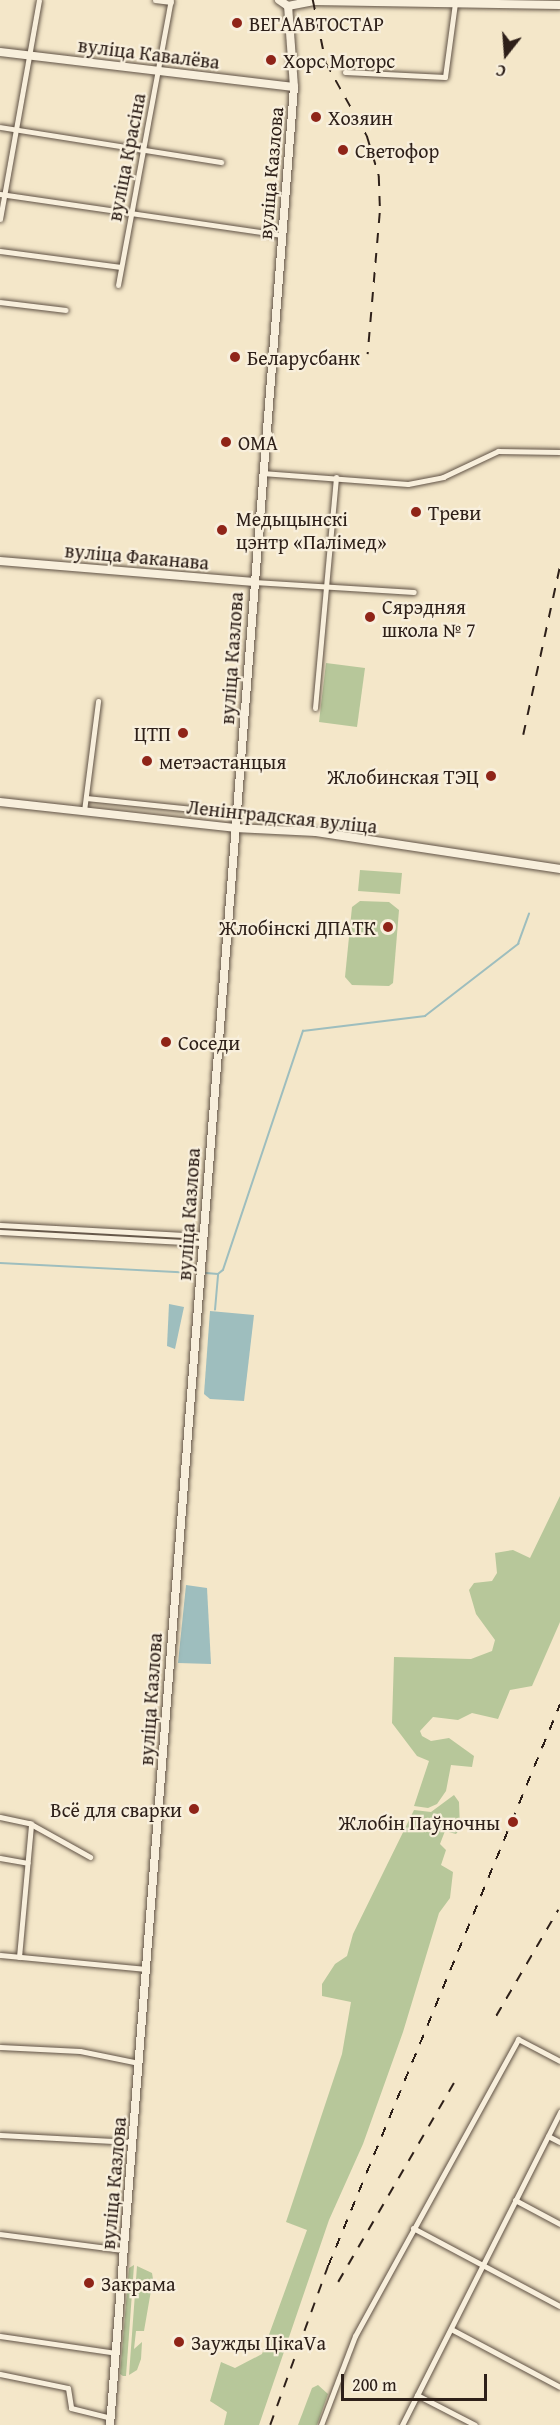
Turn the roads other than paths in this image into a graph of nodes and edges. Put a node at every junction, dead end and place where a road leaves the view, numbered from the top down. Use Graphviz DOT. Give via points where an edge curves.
graph roads {
  1 [pos="39,0"];
  2 [pos="155,0"];
  3 [pos="279,0"];
  4 [pos="171,1"];
  5 [pos="321,1"];
  6 [pos="509,2"];
  7 [pos="455,3"];
  8 [pos="560,5"];
  9 [pos="288,6"];
  10 [pos="0,52"];
  11 [pos="30,56"];
  12 [pos="158,72"];
  13 [pos="345,72"];
  14 [pos="294,87"];
  15 [pos="0,127"];
  16 [pos="17,129"];
  17 [pos="144,149"];
  18 [pos="221,162"];
  19 [pos="2,194"];
  20 [pos="131,213"];
  21 [pos="0,219"];
  22 [pos="282,235"];
  23 [pos="0,251"];
  24 [pos="121,267"];
  25 [pos="118,285"];
  26 [pos="0,302"];
  27 [pos="66,310"];
  28 [pos="560,452"];
  29 [pos="262,473"];
  30 [pos="336,477"];
  31 [pos="0,561"];
  32 [pos="254,582"];
  33 [pos="327,586"];
  34 [pos="414,592"];
  35 [pos="98,701"];
  36 [pos="315,708"];
  37 [pos="86,798"];
  38 [pos="0,802"];
  39 [pos="202,810"];
  40 [pos="84,811"];
  41 [pos="235,828"];
  42 [pos="560,869"];
  43 [pos="0,1225"];
  44 [pos="0,1232"];
  45 [pos="202,1239"];
  46 [pos="0,1817"];
  47 [pos="31,1824"];
  48 [pos="90,1857"];
  49 [pos="0,1858"];
  50 [pos="28,1863"];
  51 [pos="0,1955"];
  52 [pos="19,1957"];
  53 [pos="146,1969"];
  54 [pos="0,2046"];
  55 [pos="560,2061"];
  56 [pos="139,2063"];
  57 [pos="560,2112"];
  58 [pos="0,2135"];
  59 [pos="548,2136"];
  60 [pos="132,2142"];
  61 [pos="560,2142"];
  62 [pos="515,2200"];
  63 [pos="560,2224"];
  64 [pos="413,2228"];
  65 [pos="0,2234"];
  66 [pos="124,2250"];
  67 [pos="482,2265"];
  68 [pos="560,2306"];
  69 [pos="451,2329"];
  70 [pos="0,2336"];
  71 [pos="116,2354"];
  72 [pos="0,2374"];
  73 [pos="560,2387"];
  74 [pos="417,2395"];
  75 [pos="111,2422"];
  76 [pos="321,2425"];
  77 [pos="402,2425"];
  78 [pos="476,2425"];
  1 -- 11 [label="street"];
  2 -- 4 [label="street"];
  3 -- 9 [label="main road"];
  4 -- 12 [label="street, вуліца Красіна"];
  5 -- 7 [label="main road"];
  5 -- 9 [label="main road"];
  6 -- 7 [label="main road"];
  6 -- 8 [label="main road"];
  7 -- 13 [label="street" via="446,77"];
  9 -- 14 [label="main road, вуліца Казлова"];
  10 -- 11 [label="main road, вуліца Кавалёва"];
  11 -- 12 [label="main road, вуліца Кавалёва"];
  11 -- 16 [label="street"];
  12 -- 14 [label="main road, вуліца Кавалёва"];
  12 -- 17 [label="street, вуліца Красіна"];
  14 -- 22 [label="main road, вуліца Казлова"];
  15 -- 16 [label="street"];
  16 -- 17 [label="street"];
  16 -- 19 [label="street"];
  17 -- 18 [label="street"];
  17 -- 20 [label="street, вуліца Красіна"];
  19 -- 20 [label="street"];
  19 -- 21 [label="street"];
  20 -- 22 [label="street"];
  20 -- 24 [label="street, вуліца Красіна"];
  22 -- 29 [label="main road, вуліца Казлова"];
  23 -- 24 [label="street"];
  24 -- 25 [label="street, вуліца Красіна"];
  26 -- 27 [label="street"];
  28 -- 30 [label="street" via="498,451 460,470 419,483"];
  29 -- 30 [label="street"];
  29 -- 32 [label="main road, вуліца Казлова"];
  30 -- 33 [label="street"];
  31 -- 32 [label="main road, вуліца Факанава"];
  32 -- 33 [label="street, вуліца Факанава"];
  32 -- 41 [label="main road, вуліца Казлова"];
  33 -- 34 [label="street, вуліца Факанава"];
  33 -- 36 [label="street"];
  35 -- 37 [label="street"];
  37 -- 39 [label="street"];
  37 -- 40 [label="street"];
  38 -- 40 [label="main road, Ленінградская вуліца"];
  40 -- 41 [label="main road, Ленінградская вуліца"];
  41 -- 42 [label="main road, Ленінградская вуліца" via="316,832"];
  41 -- 45 [label="main road, вуліца Казлова"];
  43 -- 45 [label="street"];
  44 -- 45 [label="street"];
  45 -- 53 [label="main road, вуліца Казлова"];
  46 -- 47 [label="street"];
  47 -- 48 [label="street"];
  47 -- 50 [label="street"];
  49 -- 50 [label="street"];
  50 -- 52 [label="street"];
  51 -- 52 [label="street"];
  52 -- 53 [label="street"];
  53 -- 56 [label="main road, вуліца Казлова"];
  54 -- 56 [label="street" via="80,2051"];
  55 -- 64 [label="street" via="518,2039"];
  56 -- 60 [label="main road, вуліца Казлова"];
  57 -- 59 [label="street"];
  58 -- 60 [label="street"];
  59 -- 61 [label="street"];
  59 -- 62 [label="street"];
  60 -- 66 [label="main road, вуліца Казлова"];
  62 -- 63 [label="street"];
  62 -- 67 [label="street"];
  64 -- 67 [label="street"];
  64 -- 76 [label="street" via="356,2336"];
  65 -- 66 [label="street"];
  66 -- 71 [label="main road, вуліца Казлова"];
  67 -- 68 [label="street"];
  67 -- 69 [label="street"];
  69 -- 73 [label="street"];
  69 -- 74 [label="street"];
  70 -- 71 [label="street"];
  71 -- 75 [label="main road, вуліца Казлова"];
  72 -- 75 [label="street" via="68,2388 71,2408"];
  74 -- 77 [label="street"];
  74 -- 78 [label="street"];
}
